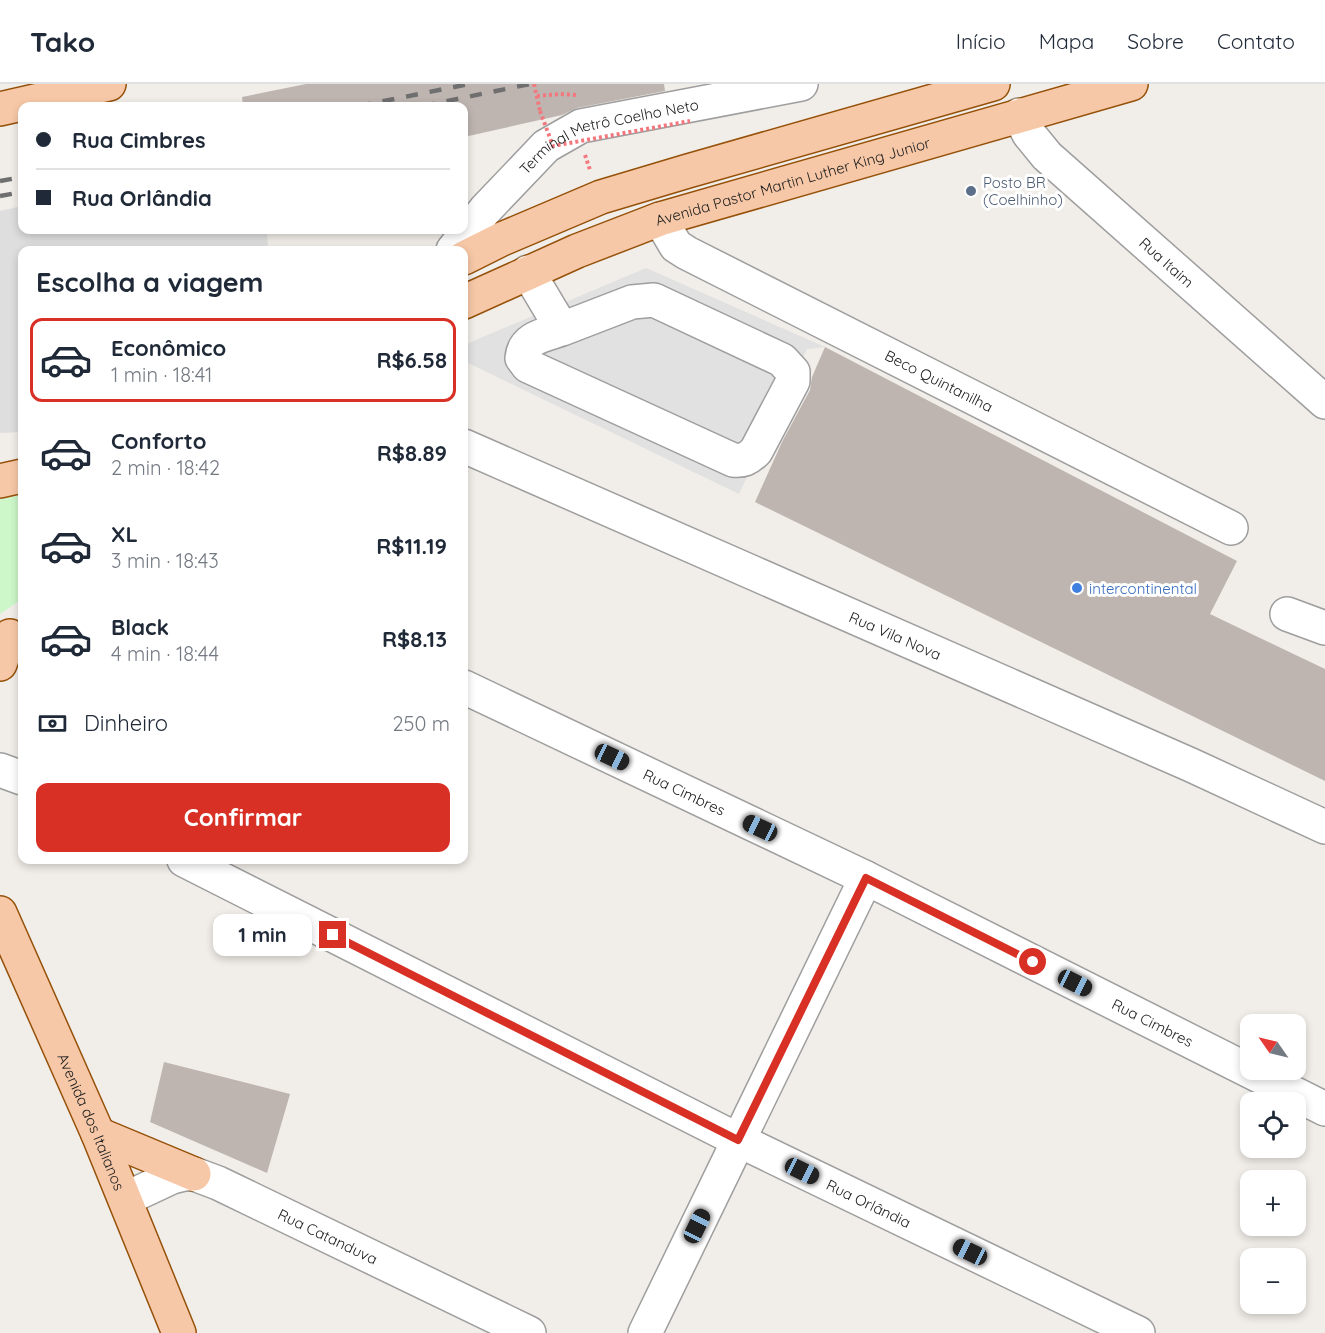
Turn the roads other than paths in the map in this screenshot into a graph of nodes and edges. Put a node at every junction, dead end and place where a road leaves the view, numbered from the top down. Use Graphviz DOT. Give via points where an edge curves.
graph roads {
  1 [pos="109,84"];
  2 [pos="801,84"];
  3 [pos="993,84"];
  4 [pos="1131,84"];
  5 [pos="31,102"];
  6 [pos="18,105"];
  7 [pos="0,109"];
  8 [pos="1019,115"];
  9 [pos="660,219"];
  10 [pos="468,231"];
  11 [pos="466,234"];
  12 [pos="456,246"];
  13 [pos="468,256"];
  14 [pos="528,272"];
  15 [pos="468,300"];
  16 [pos="562,328"];
  17 [pos="1325,402"];
  18 [pos="468,448"];
  19 [pos="18,477"];
  20 [pos="0,481"];
  21 [pos="1231,528"];
  22 [pos="1287,614"];
  23 [pos="1325,628"];
  24 [pos="468,689"];
  25 [pos="0,770"];
  26 [pos="18,777"];
  27 [pos="1325,827"];
  28 [pos="192,864"];
  29 [pos="866,878"];
  30 [pos="0,913"];
  31 [pos="1325,1109"];
  32 [pos="98,1134"];
  33 [pos="738,1140"];
  34 [pos="194,1174"];
  35 [pos="125,1199"];
  36 [pos="179,1333"];
  37 [pos="529,1333"];
  38 [pos="645,1333"];
  39 [pos="1138,1333"];
  1 -- 5 [label="main road"];
  2 -- 10 [label="street, Terminal Metrô Coelho Neto" via="581,126 546,146"];
  3 -- 13 [label="main road" via="601,197"];
  4 -- 8 [label="main road, Avenida Pastor Martin Luther King Junior"];
  6 -- 7 [label="main road"];
  8 -- 9 [label="main road, Avenida Pastor Martin Luther King Junior"];
  8 -- 17 [label="street, Rua Itaim" via="1047,156"];
  9 -- 14 [label="main road, Avenida Pastor Martin Luther King Junior"];
  9 -- 21 [label="street, Beco Quintanilha" via="676,246 687,253"];
  11 -- 12 [label="street, Terminal Metrô Coelho Neto"];
  14 -- 15 [label="main road, Avenida Pastor Martin Luther King Junior"];
  14 -- 16 [label="street"];
  16 -- 16 [label="street" via="528,341 522,358 528,366 733,460 749,458 756,451 793,381 793,372 782,360 654,300 632,302"];
  18 -- 27 [label="street, Rua Vila Nova"];
  19 -- 20 [label="main road"];
  22 -- 23 [label="street"];
  24 -- 29 [label="street, Rua Cimbres"];
  25 -- 26 [label="street"];
  28 -- 33 [label="street, Rua Orlândia"];
  29 -- 31 [label="street, Rua Cimbres"];
  29 -- 33 [label="street"];
  30 -- 32 [label="main road, Avenida dos Italianos"];
  32 -- 34 [label="main road"];
  32 -- 35 [label="main road, Avenida dos Italianos"];
  33 -- 38 [label="street"];
  33 -- 39 [label="street, Rua Orlândia"];
  34 -- 35 [label="street" via="172,1177"];
  34 -- 37 [label="street, Rua Catanduva"];
  35 -- 36 [label="main road, Avenida dos Italianos"];
}
